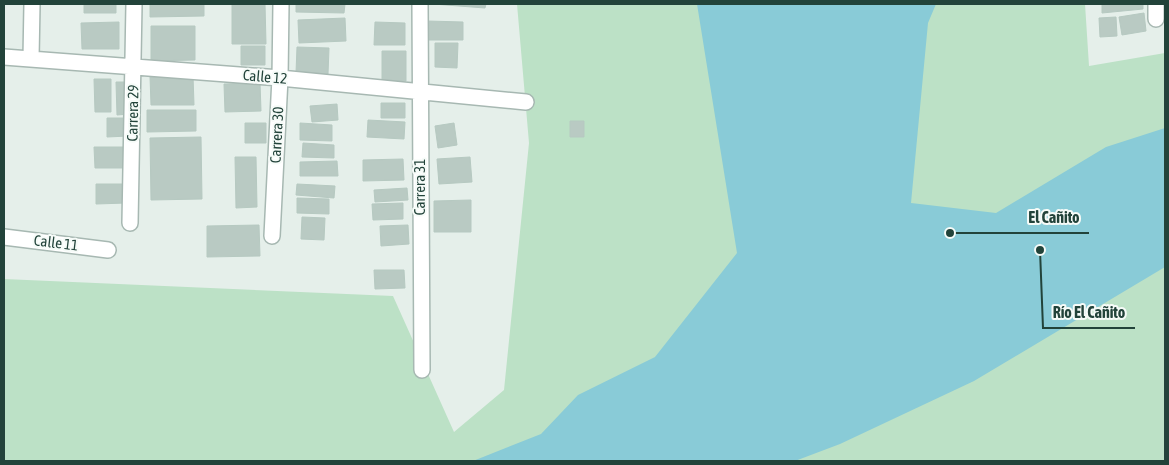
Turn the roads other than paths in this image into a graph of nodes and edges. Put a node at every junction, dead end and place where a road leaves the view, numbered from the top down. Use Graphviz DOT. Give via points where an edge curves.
graph roads {
  1 [pos="32,4"];
  2 [pos="134,4"];
  3 [pos="281,4"];
  4 [pos="420,4"];
  5 [pos="1156,4"];
  6 [pos="1156,19"];
  7 [pos="4,57"];
  8 [pos="31,58"];
  9 [pos="134,67"];
  10 [pos="280,78"];
  11 [pos="420,91"];
  12 [pos="526,102"];
  13 [pos="130,223"];
  14 [pos="272,236"];
  15 [pos="4,237"];
  16 [pos="108,250"];
  17 [pos="422,370"];
  1 -- 8 [label="street"];
  2 -- 9 [label="street, Carrera 29"];
  3 -- 10 [label="street, Carrera 30"];
  4 -- 11 [label="street, Carrera 31"];
  5 -- 6 [label="street"];
  7 -- 8 [label="street, Calle 12"];
  8 -- 9 [label="street, Calle 12"];
  9 -- 10 [label="street, Calle 12"];
  9 -- 13 [label="street, Carrera 29"];
  10 -- 11 [label="street, Calle 12"];
  10 -- 14 [label="street, Carrera 30"];
  11 -- 12 [label="street, Calle 12"];
  11 -- 17 [label="street, Carrera 31"];
  15 -- 16 [label="street, Calle 11"];
}
